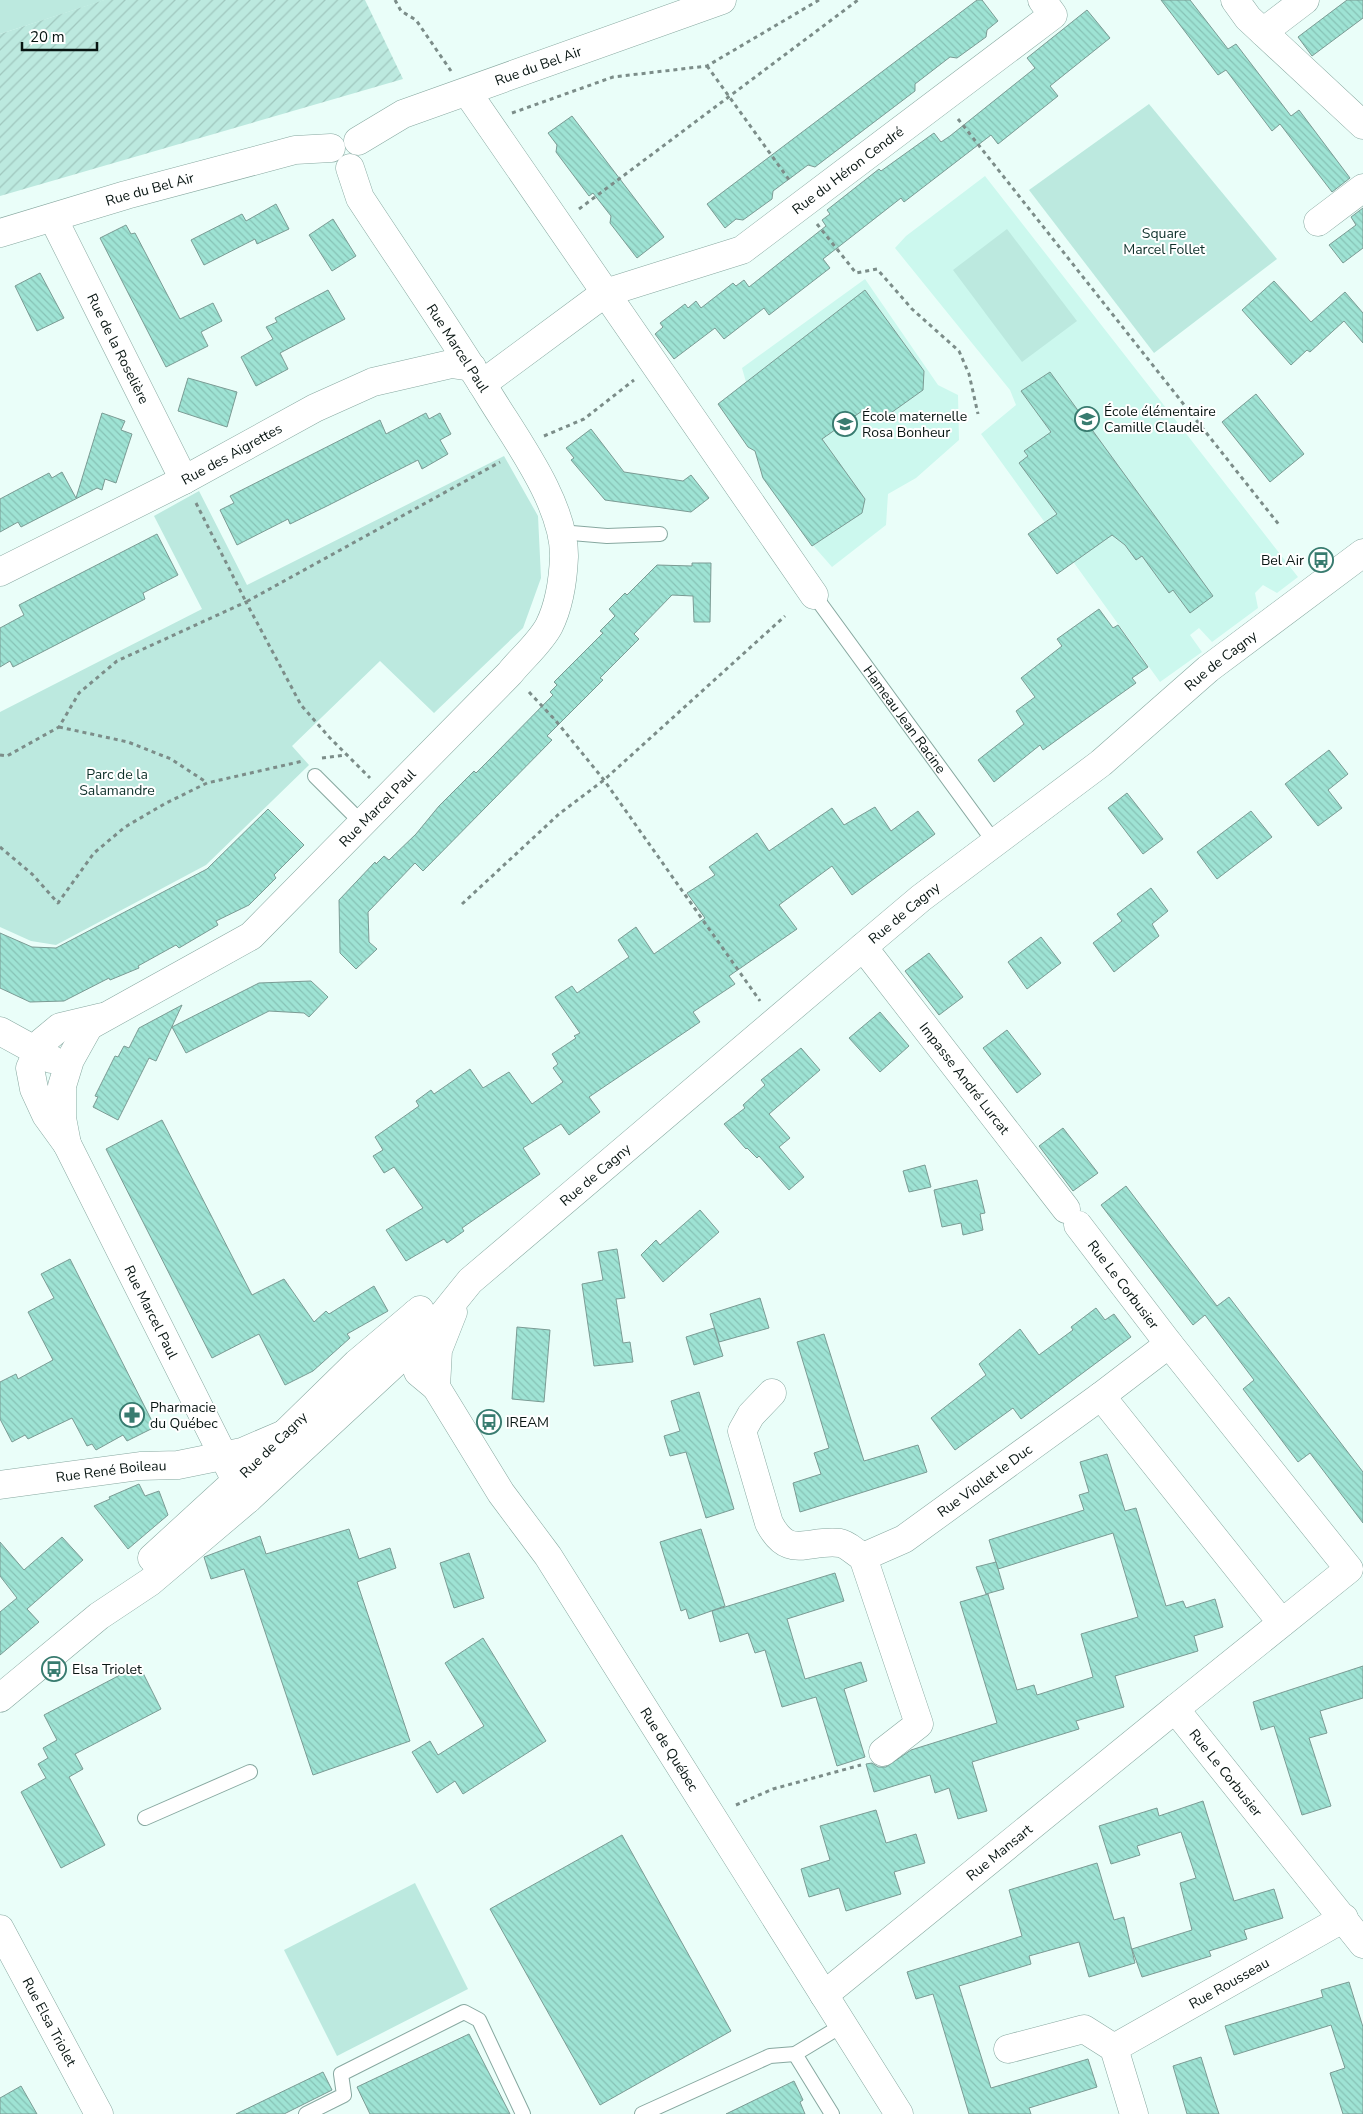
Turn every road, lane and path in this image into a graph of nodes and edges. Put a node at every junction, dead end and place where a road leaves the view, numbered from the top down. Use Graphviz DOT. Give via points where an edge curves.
graph roads {
  1 [pos="395,0"];
  2 [pos="722,0"];
  3 [pos="819,0"];
  4 [pos="858,0"];
  5 [pos="1042,0"];
  6 [pos="1235,0"];
  7 [pos="1305,0"];
  8 [pos="1264,32"];
  9 [pos="707,66"];
  10 [pos="466,92"];
  11 [pos="728,96"];
  12 [pos="942,99"];
  13 [pos="487,122"];
  14 [pos="1363,125"];
  15 [pos="358,141"];
  16 [pos="331,148"];
  17 [pos="350,168"];
  18 [pos="1363,188"];
  19 [pos="806,203"];
  20 [pos="53,218"];
  21 [pos="1318,222"];
  22 [pos="558,225"];
  23 [pos="0,233"];
  24 [pos="605,293"];
  25 [pos="654,364"];
  26 [pos="477,376"];
  27 [pos="978,414"];
  28 [pos="523,449"];
  29 [pos="184,480"];
  30 [pos="1280,526"];
  31 [pos="560,532"];
  32 [pos="660,534"];
  33 [pos="1363,553"];
  34 [pos="0,572"];
  35 [pos="814,595"];
  36 [pos="246,602"];
  37 [pos="785,616"];
  38 [pos="510,673"];
  39 [pos="58,727"];
  40 [pos="0,755"];
  41 [pos="346,755"];
  42 [pos="318,759"];
  43 [pos="308,760"];
  44 [pos="316,776"];
  45 [pos="604,780"];
  46 [pos="207,783"];
  47 [pos="390,797"];
  48 [pos="363,824"];
  49 [pos="995,843"];
  50 [pos="0,847"];
  51 [pos="462,904"];
  52 [pos="863,947"];
  53 [pos="104,1016"];
  54 [pos="774,1022"];
  55 [pos="0,1031"];
  56 [pos="36,1052"];
  57 [pos="68,1067"];
  58 [pos="67,1144"];
  59 [pos="1072,1217"];
  60 [pos="461,1292"];
  61 [pos="415,1314"];
  62 [pos="1169,1344"];
  63 [pos="357,1363"];
  64 [pos="414,1369"];
  65 [pos="772,1393"];
  66 [pos="1101,1396"];
  67 [pos="236,1479"];
  68 [pos="0,1485"];
  69 [pos="863,1557"];
  70 [pos="1282,1623"];
  71 [pos="0,1698"];
  72 [pos="1175,1709"];
  73 [pos="883,1752"];
  74 [pos="250,1772"];
  75 [pos="145,1818"];
  76 [pos="718,1825"];
  77 [pos="1344,1918"];
  78 [pos="0,1929"];
  79 [pos="1363,1944"];
  80 [pos="824,1995"];
  81 [pos="843,2025"];
  82 [pos="1114,2048"];
  83 [pos="1008,2049"];
  84 [pos="796,2054"];
  85 [pos="99,2114"];
  86 [pos="306,2114"];
  87 [pos="523,2114"];
  88 [pos="642,2114"];
  89 [pos="832,2114"];
  90 [pos="899,2114"];
  91 [pos="1134,2114"];
  1 -- 10 [label="path" via="401,12 416,20"];
  2 -- 10 [label="street, Rue du Bel Air"];
  3 -- 9 [label="path"];
  4 -- 11 [label="path"];
  5 -- 12 [label="street, Rue du Héron Cendré" via="1053,15"];
  6 -- 8 [label="street"];
  7 -- 8 [label="street"];
  8 -- 14 [label="street"];
  9 -- 11 [label="path"];
  9 -- 13 [label="path" via="613,77"];
  10 -- 13 [label="street"];
  10 -- 15 [label="street, Rue du Bel Air" via="403,114"];
  11 -- 19 [label="path"];
  11 -- 22 [label="path"];
  12 -- 19 [label="street, Rue du Héron Cendré"];
  12 -- 30 [label="path"];
  13 -- 22 [label="street"];
  15 -- 16 [label="street" via="342,137"];
  15 -- 17 [label="street" via="362,157"];
  16 -- 17 [label="street" via="335,163"];
  16 -- 20 [label="street, Rue du Bel Air" via="295,150"];
  17 -- 26 [label="street, Rue Marcel Paul" via="360,198"];
  18 -- 21 [label="street"];
  19 -- 24 [label="street, Rue du Héron Cendré" via="742,250"];
  19 -- 27 [label="path" via="821,230 856,273 877,269 912,309 959,351 969,374"];
  20 -- 23 [label="street, Rue du Bel Air"];
  20 -- 29 [label="street, Rue de la Roselière"];
  22 -- 24 [label="street"];
  24 -- 25 [label="street"];
  24 -- 26 [label="street, Rue du Héron Cendré"];
  25 -- 28 [label="path" via="584,419 542,436"];
  25 -- 35 [label="street"];
  26 -- 28 [label="street, Rue Marcel Paul"];
  26 -- 29 [label="street, Rue des Aigrettes" via="450,364 373,382 315,408"];
  28 -- 31 [label="street, Rue Marcel Paul" via="551,503"];
  28 -- 36 [label="path"];
  29 -- 34 [label="street, Rue des Aigrettes"];
  29 -- 36 [label="path"];
  31 -- 32 [label="lane" via="607,536"];
  31 -- 38 [label="street, Rue Marcel Paul" via="564,555 560,596 548,627"];
  33 -- 49 [label="street, Rue de Cagny" via="1208,669 1101,763"];
  35 -- 49 [label="lane, Hameau Jean Racine"];
  36 -- 39 [label="path" via="117,661 79,693"];
  36 -- 41 [label="path" via="302,705"];
  37 -- 45 [label="path"];
  38 -- 45 [label="path" via="556,721"];
  38 -- 47 [label="street, Rue Marcel Paul"];
  39 -- 40 [label="path" via="7,756"];
  39 -- 46 [label="path" via="128,742 171,759"];
  41 -- 42 [label="path"];
  41 -- 47 [label="path"];
  43 -- 46 [label="path"];
  44 -- 48 [label="lane"];
  45 -- 51 [label="path" via="560,814"];
  45 -- 54 [label="path"];
  46 -- 50 [label="path" via="124,827 94,853 58,904 32,874"];
  47 -- 48 [label="street, Rue Marcel Paul"];
  48 -- 53 [label="street, Rue Marcel Paul" via="251,936"];
  49 -- 52 [label="street, Rue de Cagny" via="921,898"];
  52 -- 54 [label="street, Rue de Cagny"];
  52 -- 59 [label="street, Impasse André Lurcat"];
  53 -- 56 [label="street, Rue Marcel Paul" via="60,1027 42,1042"];
  53 -- 57 [label="street, Rue Marcel Paul" via="89,1026"];
  54 -- 60 [label="street, Rue de Cagny" via="470,1280"];
  55 -- 56 [label="street"];
  56 -- 57 [label="street"];
  56 -- 58 [label="street, Rue Marcel Paul" via="30,1068 34,1089 46,1115"];
  57 -- 58 [label="street, Rue Marcel Paul" via="62,1086 62,1118"];
  58 -- 67 [label="street, Rue Marcel Paul"];
  59 -- 62 [label="street, Rue Le Corbusier"];
  60 -- 61 [label="street, Rue de Cagny" via="430,1303"];
  60 -- 64 [label="street, Rue de Cagny"];
  60 -- 64 [label="street" via="438,1350"];
  61 -- 63 [label="street, Rue de Cagny"];
  61 -- 64 [label="street" via="409,1333"];
  62 -- 66 [label="street"];
  62 -- 70 [label="street, Rue Le Corbusier" via="1350,1569"];
  63 -- 64 [label="street"];
  63 -- 67 [label="street, Rue de Cagny"];
  64 -- 67 [label="street, Rue de Cagny"];
  64 -- 76 [label="street, Rue de Québec" via="548,1556"];
  65 -- 69 [label="street" via="751,1415 742,1431 776,1537 789,1546 842,1543"];
  66 -- 69 [label="street, Rue Viollet le Duc" via="904,1539"];
  66 -- 70 [label="street"];
  67 -- 68 [label="street, Rue René Boileau" via="178,1465 140,1466"];
  67 -- 71 [label="street, Rue de Cagny" via="134,1574 99,1616"];
  69 -- 73 [label="street" via="919,1724"];
  70 -- 72 [label="street, Rue Le Corbusier"];
  72 -- 77 [label="street, Rue Le Corbusier"];
  72 -- 80 [label="street, Rue Mansart"];
  73 -- 76 [label="path" via="865,1764 773,1789 736,1805"];
  74 -- 75 [label="lane"];
  76 -- 80 [label="street, Rue de Québec"];
  77 -- 79 [label="street, Rue Le Corbusier"];
  77 -- 82 [label="street, Rue Rousseau"];
  78 -- 85 [label="street, Rue Elsa Triolet"];
  80 -- 81 [label="street, Rue de Québec"];
  81 -- 84 [label="lane"];
  81 -- 90 [label="street, Rue de Québec"];
  82 -- 83 [label="street" via="1084,2030"];
  82 -- 91 [label="street"];
  84 -- 88 [label="lane" via="770,2056"];
  84 -- 89 [label="lane"];
  86 -- 87 [label="lane" via="344,2095 341,2074 464,2012 479,2020"];
}
